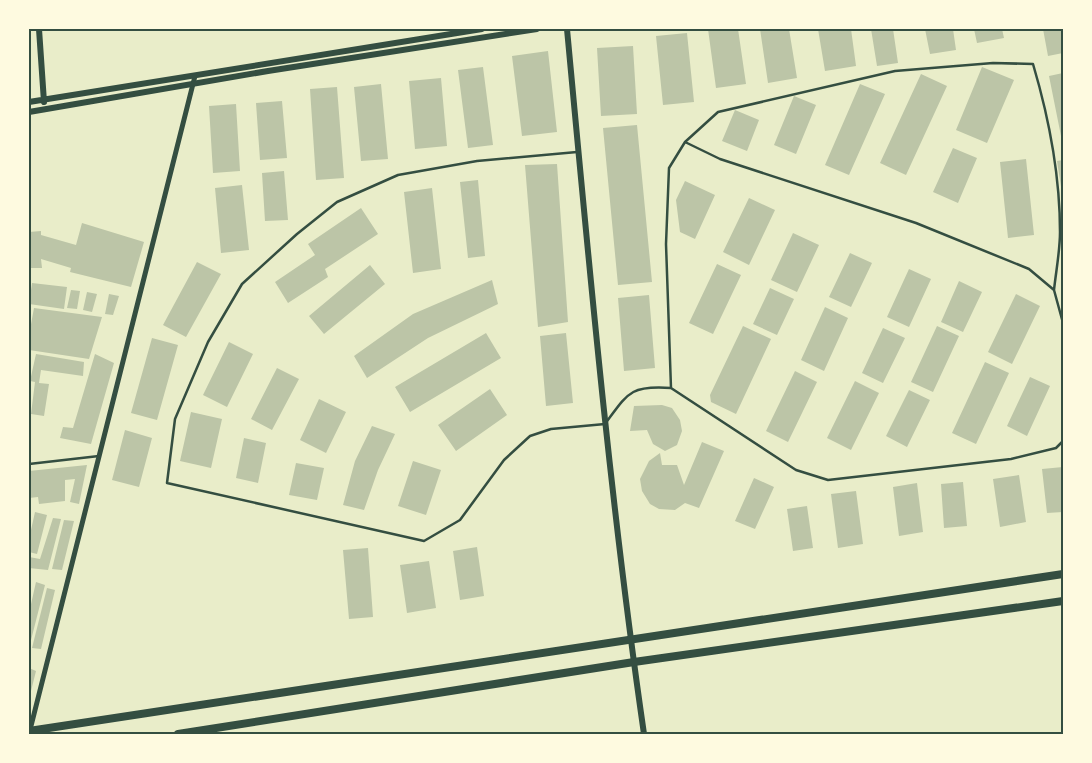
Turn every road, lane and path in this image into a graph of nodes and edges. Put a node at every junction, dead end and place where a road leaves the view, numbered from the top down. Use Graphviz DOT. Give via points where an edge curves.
graph roads {
  1 [pos="39,29"];
  2 [pos="482,29"];
  3 [pos="537,29"];
  4 [pos="568,29"];
  5 [pos="195,76"];
  6 [pos="193,84"];
  7 [pos="44,100"];
  8 [pos="29,102"];
  9 [pos="44,110"];
  10 [pos="29,112"];
  11 [pos="685,142"];
  12 [pos="579,152"];
  13 [pos="1054,290"];
  14 [pos="1063,323"];
  15 [pos="670,388"];
  16 [pos="605,424"];
  17 [pos="1063,441"];
  18 [pos="99,456"];
  19 [pos="29,464"];
  20 [pos="1063,574"];
  21 [pos="1063,601"];
  22 [pos="631,639"];
  23 [pos="634,662"];
  24 [pos="29,730"];
  25 [pos="178,734"];
  26 [pos="644,734"];
  1 -- 7 [label="street"];
  2 -- 5 [label="street"];
  3 -- 6 [label="street"];
  4 -- 12 [label="street"];
  5 -- 6 [label="street"];
  5 -- 7 [label="street"];
  6 -- 9 [label="street"];
  6 -- 18 [label="street"];
  7 -- 8 [label="street"];
  7 -- 9 [label="street"];
  9 -- 10 [label="street"];
  11 -- 13 [label="lane" via="720,159 916,223 1029,269"];
  11 -- 13 [label="lane" via="718,112 895,72 993,63 1033,64 1043,97 1054,158 1060,232"];
  11 -- 15 [label="lane" via="669,168 666,244"];
  12 -- 16 [label="street"];
  12 -- 16 [label="lane" via="477,161 398,175 337,202 242,284 208,342 175,419 167,482 424,541 460,520 504,460 530,436 551,429"];
  13 -- 14 [label="lane"];
  15 -- 16 [label="lane" via="650,387 628,394"];
  15 -- 17 [label="lane" via="796,470 828,480 1012,460 1056,448"];
  16 -- 22 [label="street"];
  18 -- 19 [label="lane"];
  18 -- 24 [label="street"];
  20 -- 22 [label="main road"];
  21 -- 23 [label="main road"];
  22 -- 23 [label="street"];
  22 -- 24 [label="main road"];
  23 -- 25 [label="main road"];
  23 -- 26 [label="street"];
}
